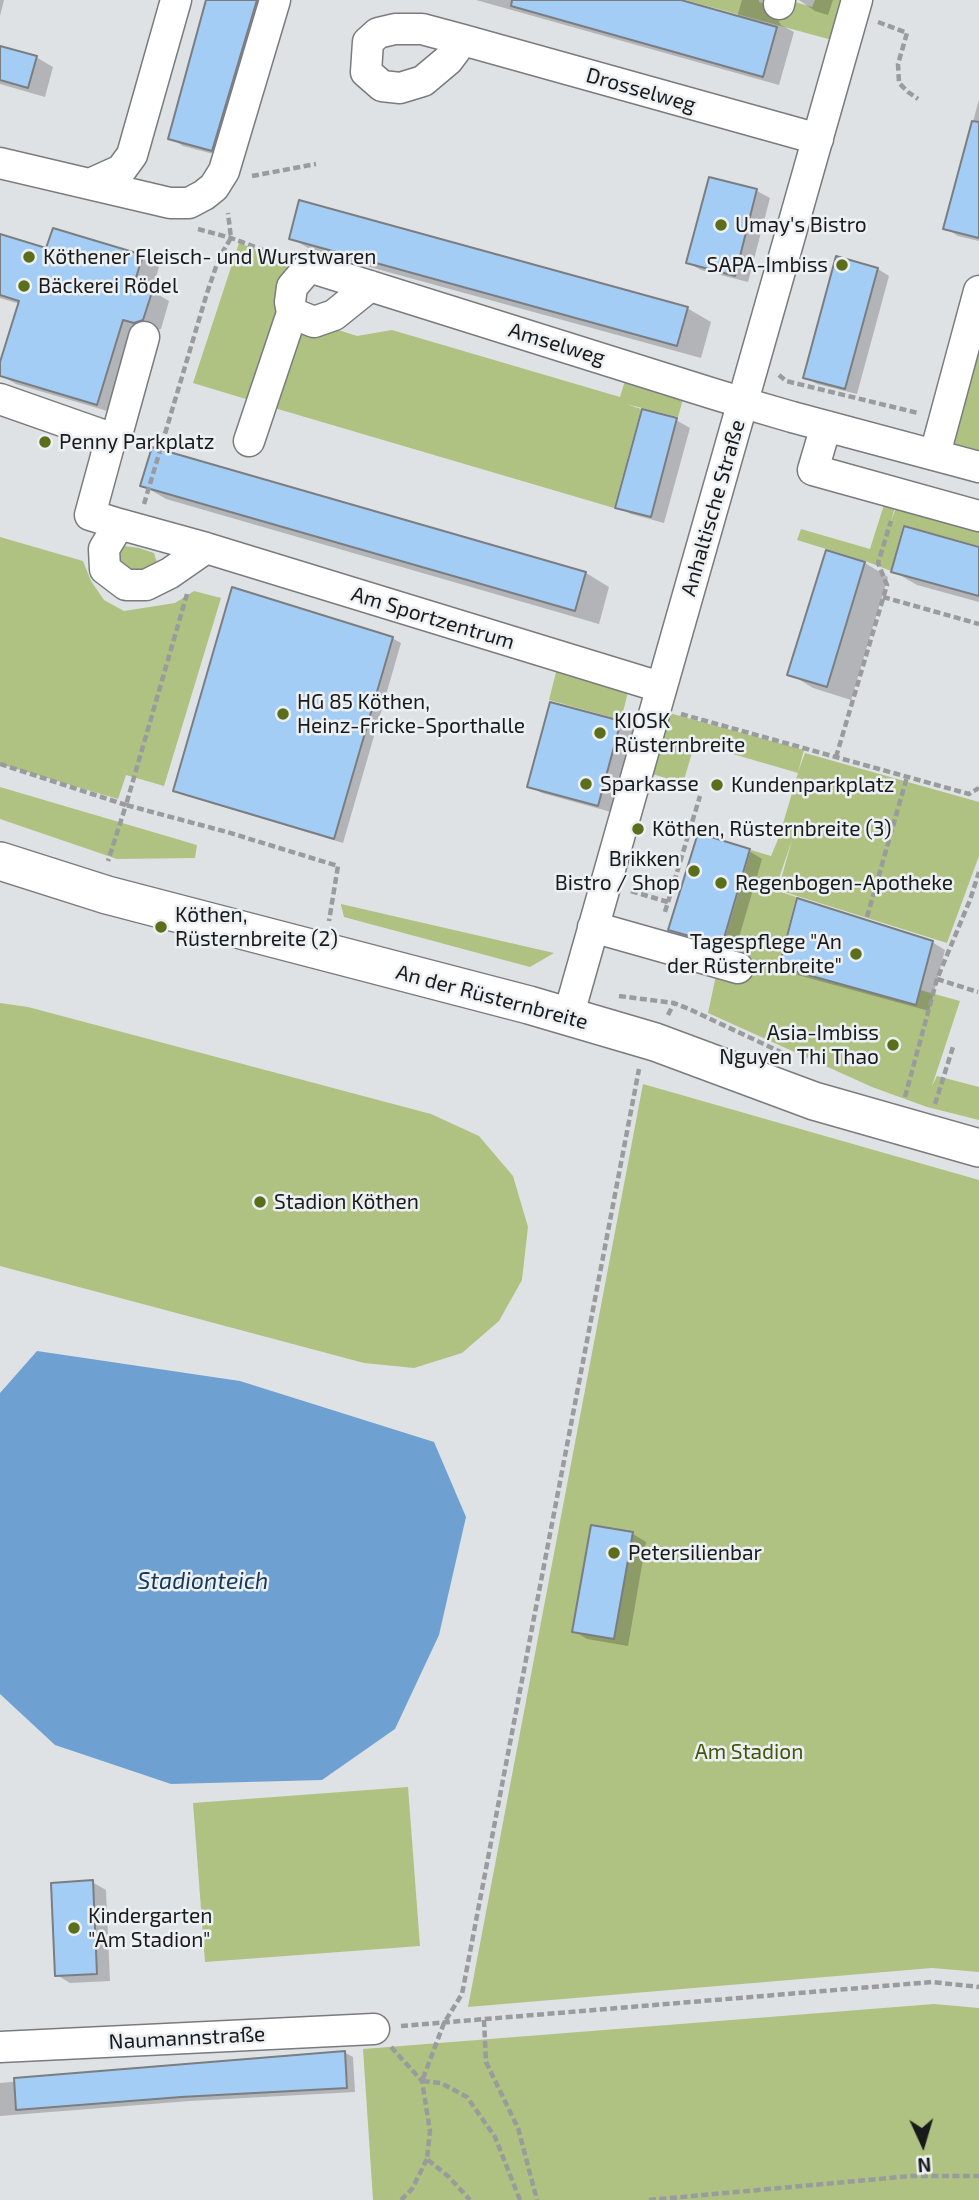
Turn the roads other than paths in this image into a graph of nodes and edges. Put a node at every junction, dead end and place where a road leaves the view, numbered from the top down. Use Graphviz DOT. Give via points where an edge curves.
graph roads {
  1 [pos="176,0"];
  2 [pos="275,0"];
  3 [pos="864,10"];
  4 [pos="463,40"];
  5 [pos="818,139"];
  6 [pos="0,163"];
  7 [pos="90,184"];
  8 [pos="370,286"];
  9 [pos="979,291"];
  10 [pos="292,313"];
  11 [pos="144,337"];
  12 [pos="0,399"];
  13 [pos="744,403"];
  14 [pos="826,426"];
  15 [pos="111,438"];
  16 [pos="249,441"];
  17 [pos="935,454"];
  18 [pos="979,467"];
  19 [pos="979,516"];
  20 [pos="131,517"];
  21 [pos="202,551"];
  22 [pos="666,699"];
  23 [pos="0,861"];
  24 [pos="593,927"];
  25 [pos="738,968"];
  26 [pos="568,1017"];
  27 [pos="979,1148"];
  28 [pos="374,2029"];
  29 [pos="0,2047"];
  1 -- 7 [label="street" via="132,155 121,170"];
  2 -- 7 [label="street" via="224,171 214,187 189,203 170,203"];
  3 -- 5 [label="street, Anhaltische Straße"];
  4 -- 5 [label="street, Drosselweg"];
  5 -- 13 [label="street, Anhaltische Straße"];
  6 -- 7 [label="street"];
  8 -- 10 [label="street" via="334,315 314,322"];
  8 -- 10 [label="street, Amselweg" via="309,267 292,287"];
  8 -- 13 [label="street, Amselweg"];
  9 -- 17 [label="street"];
  10 -- 16 [label="street"];
  11 -- 15 [label="street" via="118,431"];
  12 -- 15 [label="street"];
  13 -- 14 [label="street, Amselweg"];
  13 -- 22 [label="street, Anhaltische Straße"];
  14 -- 17 [label="street, Amselweg"];
  14 -- 19 [label="street" via="813,470"];
  15 -- 20 [label="street, Am Sportzentrum" via="90,515"];
  17 -- 18 [label="street, Amselweg"];
  20 -- 21 [label="street, Am Sportzentrum"];
  20 -- 21 [label="street" via="104,549 105,569 126,585 146,584"];
  21 -- 22 [label="street, Am Sportzentrum"];
  22 -- 24 [label="street, Anhaltische Straße"];
  23 -- 26 [label="main road, An der Rüsternbreite" via="107,895"];
  24 -- 25 [label="street"];
  24 -- 26 [label="street, Anhaltische Straße"];
  26 -- 27 [label="main road, An der Rüsternbreite" via="655,1042 814,1101"];
  28 -- 29 [label="street, Naumannstraße"];
}
